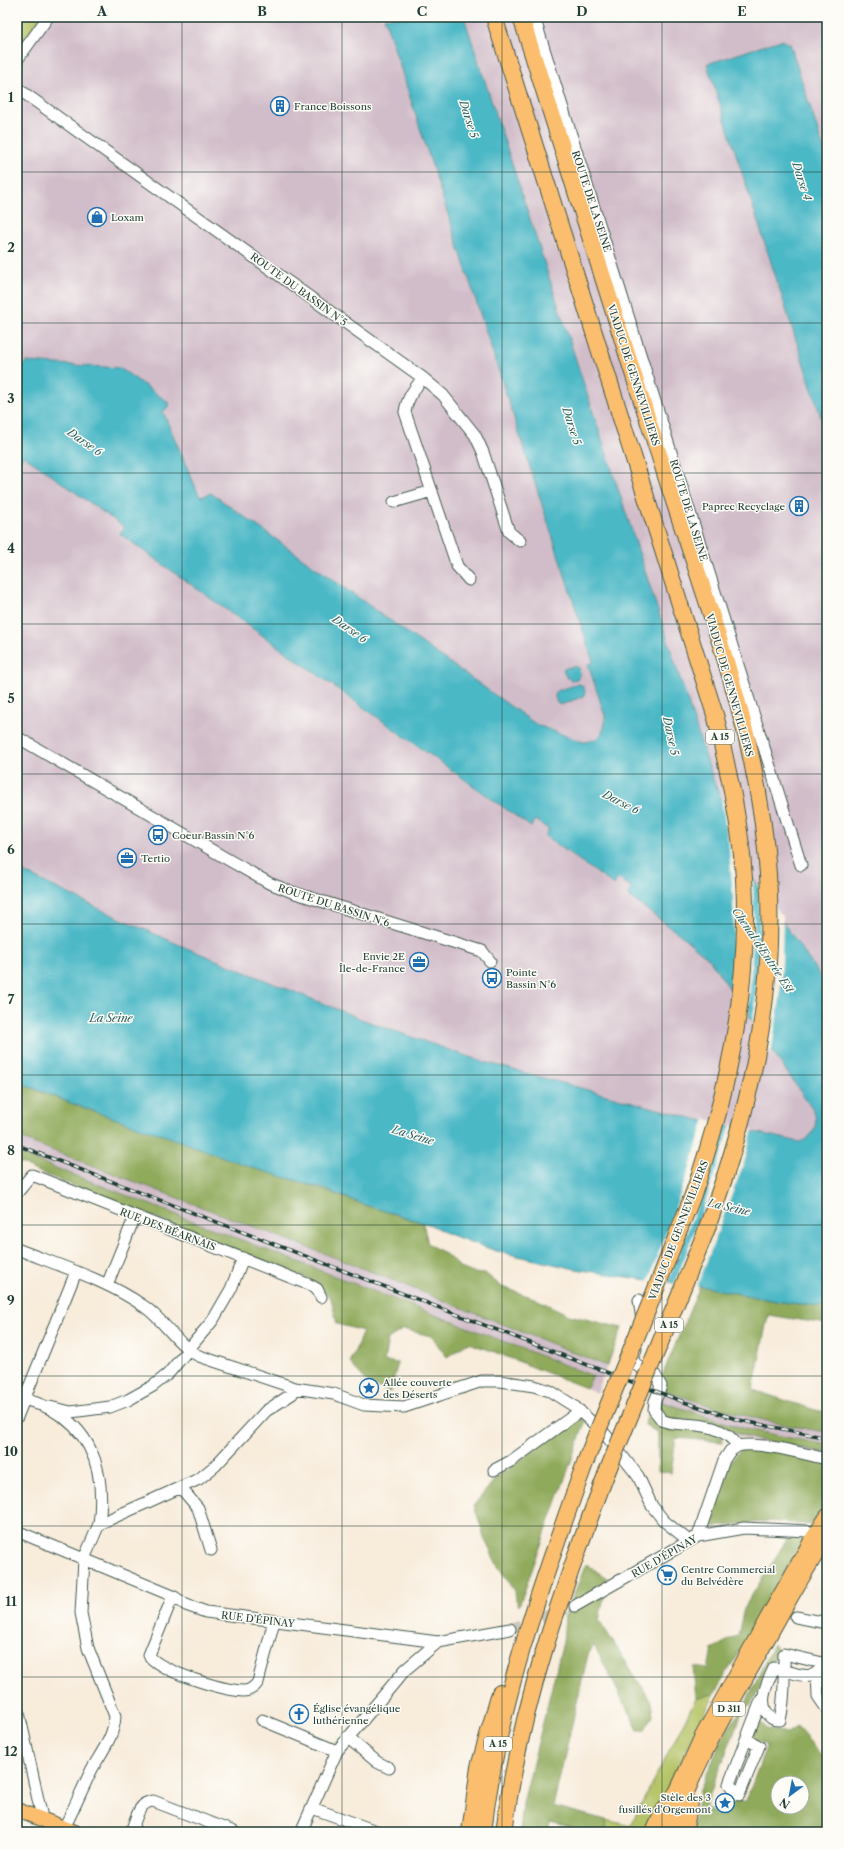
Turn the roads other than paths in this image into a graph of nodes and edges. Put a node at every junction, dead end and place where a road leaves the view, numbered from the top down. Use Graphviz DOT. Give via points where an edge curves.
graph roads {
  1 [pos="48,17"];
  2 [pos="494,17"];
  3 [pos="521,17"];
  4 [pos="534,17"];
  5 [pos="17,60"];
  6 [pos="17,88"];
  7 [pos="423,378"];
  8 [pos="432,491"];
  9 [pos="394,502"];
  10 [pos="520,541"];
  11 [pos="469,580"];
  12 [pos="17,737"];
  13 [pos="801,865"];
  14 [pos="490,961"];
  15 [pos="17,1193"];
  16 [pos="135,1216"];
  17 [pos="17,1249"];
  18 [pos="243,1258"];
  19 [pos="76,1272"];
  20 [pos="107,1285"];
  21 [pos="321,1297"];
  22 [pos="639,1300"];
  23 [pos="188,1351"];
  24 [pos="295,1388"];
  25 [pos="21,1398"];
  26 [pos="37,1404"];
  27 [pos="580,1411"];
  28 [pos="17,1417"];
  29 [pos="738,1446"];
  30 [pos="827,1459"];
  31 [pos="494,1470"];
  32 [pos="181,1488"];
  33 [pos="827,1516"];
  34 [pos="99,1524"];
  35 [pos="808,1531"];
  36 [pos="18,1532"];
  37 [pos="827,1538"];
  38 [pos="694,1539"];
  39 [pos="211,1550"];
  40 [pos="84,1559"];
  41 [pos="173,1596"];
  42 [pos="575,1606"];
  43 [pos="796,1617"];
  44 [pos="274,1621"];
  45 [pos="827,1623"];
  46 [pos="510,1628"];
  47 [pos="438,1642"];
  48 [pos="518,1657"];
  49 [pos="827,1666"];
  50 [pos="784,1669"];
  51 [pos="817,1672"];
  52 [pos="763,1696"];
  53 [pos="17,1704"];
  54 [pos="827,1708"];
  55 [pos="262,1720"];
  56 [pos="347,1737"];
  57 [pos="746,1739"];
  58 [pos="337,1751"];
  59 [pos="389,1768"];
  60 [pos="695,1774"];
  61 [pos="475,1794"];
  62 [pos="675,1795"];
  63 [pos="312,1808"];
  64 [pos="17,1810"];
  65 [pos="17,1816"];
  66 [pos="44,1820"];
  67 [pos="69,1830"];
  68 [pos="131,1832"];
  69 [pos="234,1832"];
  70 [pos="301,1832"];
  71 [pos="379,1832"];
  72 [pos="460,1832"];
  73 [pos="470,1832"];
  74 [pos="483,1832"];
  75 [pos="504,1832"];
  76 [pos="653,1832"];
  77 [pos="662,1832"];
  78 [pos="673,1832"];
  79 [pos="685,1832"];
  1 -- 5 [label="street"];
  2 -- 48 [label="highway, VIADUC DE GENNEVILLIERS / A 15, bridge" via="716,718 735,803 744,879 744,942 739,1016 725,1086 700,1175 585,1463"];
  3 -- 75 [label="highway, VIADUC DE GENNEVILLIERS / A 15, bridge" via="744,727 761,809 768,874 769,950 763,1023 753,1078 738,1135 706,1231 607,1472 574,1560 547,1641 522,1735"];
  4 -- 13 [label="street, ROUTE DE LA SEINE"];
  6 -- 7 [label="street, ROUTE DU BASSIN N°5"];
  7 -- 8 [label="street" via="411,394 406,412"];
  7 -- 10 [label="street, ROUTE DU BASSIN N°5" via="443,395 475,435 509,532"];
  8 -- 9 [label="street"];
  8 -- 11 [label="street" via="457,566"];
  12 -- 14 [label="street, ROUTE DU BASSIN N°6" via="270,883 482,951"];
  15 -- 16 [label="street, RUE DES BÉARNAIS" via="32,1175"];
  16 -- 18 [label="street, RUE DES BÉARNAIS"];
  16 -- 20 [label="street"];
  17 -- 19 [label="street"];
  18 -- 21 [label="street, RUE DES BÉARNAIS" via="310,1285 317,1289"];
  18 -- 23 [label="street" via="223,1304"];
  19 -- 20 [label="street"];
  19 -- 25 [label="street"];
  20 -- 23 [label="street" via="146,1308"];
  22 -- 29 [label="street" via="643,1318 632,1360 642,1369 655,1375 661,1386 654,1410 670,1423 695,1424 723,1431"];
  23 -- 24 [label="street"];
  23 -- 26 [label="street" via="154,1386 110,1407 71,1412"];
  24 -- 27 [label="street" via="334,1394 364,1405 404,1407 482,1381 500,1380 534,1386 550,1392"];
  24 -- 32 [label="street" via="292,1394 266,1411 216,1466"];
  25 -- 26 [label="street"];
  25 -- 28 [label="street"];
  26 -- 34 [label="street" via="53,1410 74,1424 89,1447 101,1480"];
  27 -- 31 [label="street" via="511,1461"];
  27 -- 38 [label="street" via="605,1434 629,1462 652,1506 664,1522"];
  29 -- 30 [label="street" via="759,1445"];
  29 -- 38 [label="street" via="730,1451 724,1460"];
  32 -- 34 [label="street"];
  32 -- 39 [label="street" via="198,1508"];
  33 -- 62 [label="main road, D 311" via="701,1738"];
  34 -- 40 [label="street"];
  35 -- 38 [label="street, RUE D'ÉPINAY" via="744,1528"];
  36 -- 40 [label="street, RUE D'ÉPINAY"];
  37 -- 60 [label="main road, D 311" via="796,1588"];
  38 -- 42 [label="street, RUE D'ÉPINAY"];
  40 -- 41 [label="street, RUE D'ÉPINAY"];
  40 -- 67 [label="street" via="81,1613 88,1648 115,1716 109,1741 93,1768"];
  41 -- 44 [label="street, RUE D'ÉPINAY" via="206,1612"];
  41 -- 44 [label="street" via="149,1655 157,1664 210,1684 243,1691 252,1689 258,1682"];
  43 -- 45 [label="street"];
  44 -- 47 [label="street, RUE D'ÉPINAY"];
  46 -- 47 [label="street, RUE D'ÉPINAY"];
  47 -- 56 [label="street" via="405,1670"];
  48 -- 61 [label="highway" via="507,1670 479,1767"];
  48 -- 74 [label="highway, A 15" via="497,1748"];
  49 -- 50 [label="street" via="784,1654"];
  49 -- 51 [label="street"];
  50 -- 51 [label="street" via="797,1674 811,1675"];
  50 -- 52 [label="street" via="774,1668"];
  50 -- 52 [label="street" via="784,1701 780,1720 769,1717 764,1709"];
  51 -- 54 [label="street" via="818,1696"];
  52 -- 57 [label="street"];
  53 -- 66 [label="street"];
  55 -- 58 [label="street"];
  56 -- 58 [label="street"];
  56 -- 59 [label="street" via="376,1762"];
  58 -- 63 [label="street"];
  60 -- 78 [label="main road, D 311"];
  60 -- 79 [label="main road" via="696,1786"];
  61 -- 72 [label="highway" via="469,1801"];
  61 -- 73 [label="highway"];
  62 -- 76 [label="main road, D 311" via="662,1812"];
  62 -- 77 [label="highway"];
  63 -- 70 [label="street"];
  63 -- 71 [label="street"];
  64 -- 66 [label="main road"];
  65 -- 66 [label="main road" via="35,1822"];
  66 -- 67 [label="main road"];
  68 -- 69 [label="street" via="141,1808 153,1801"];
}
